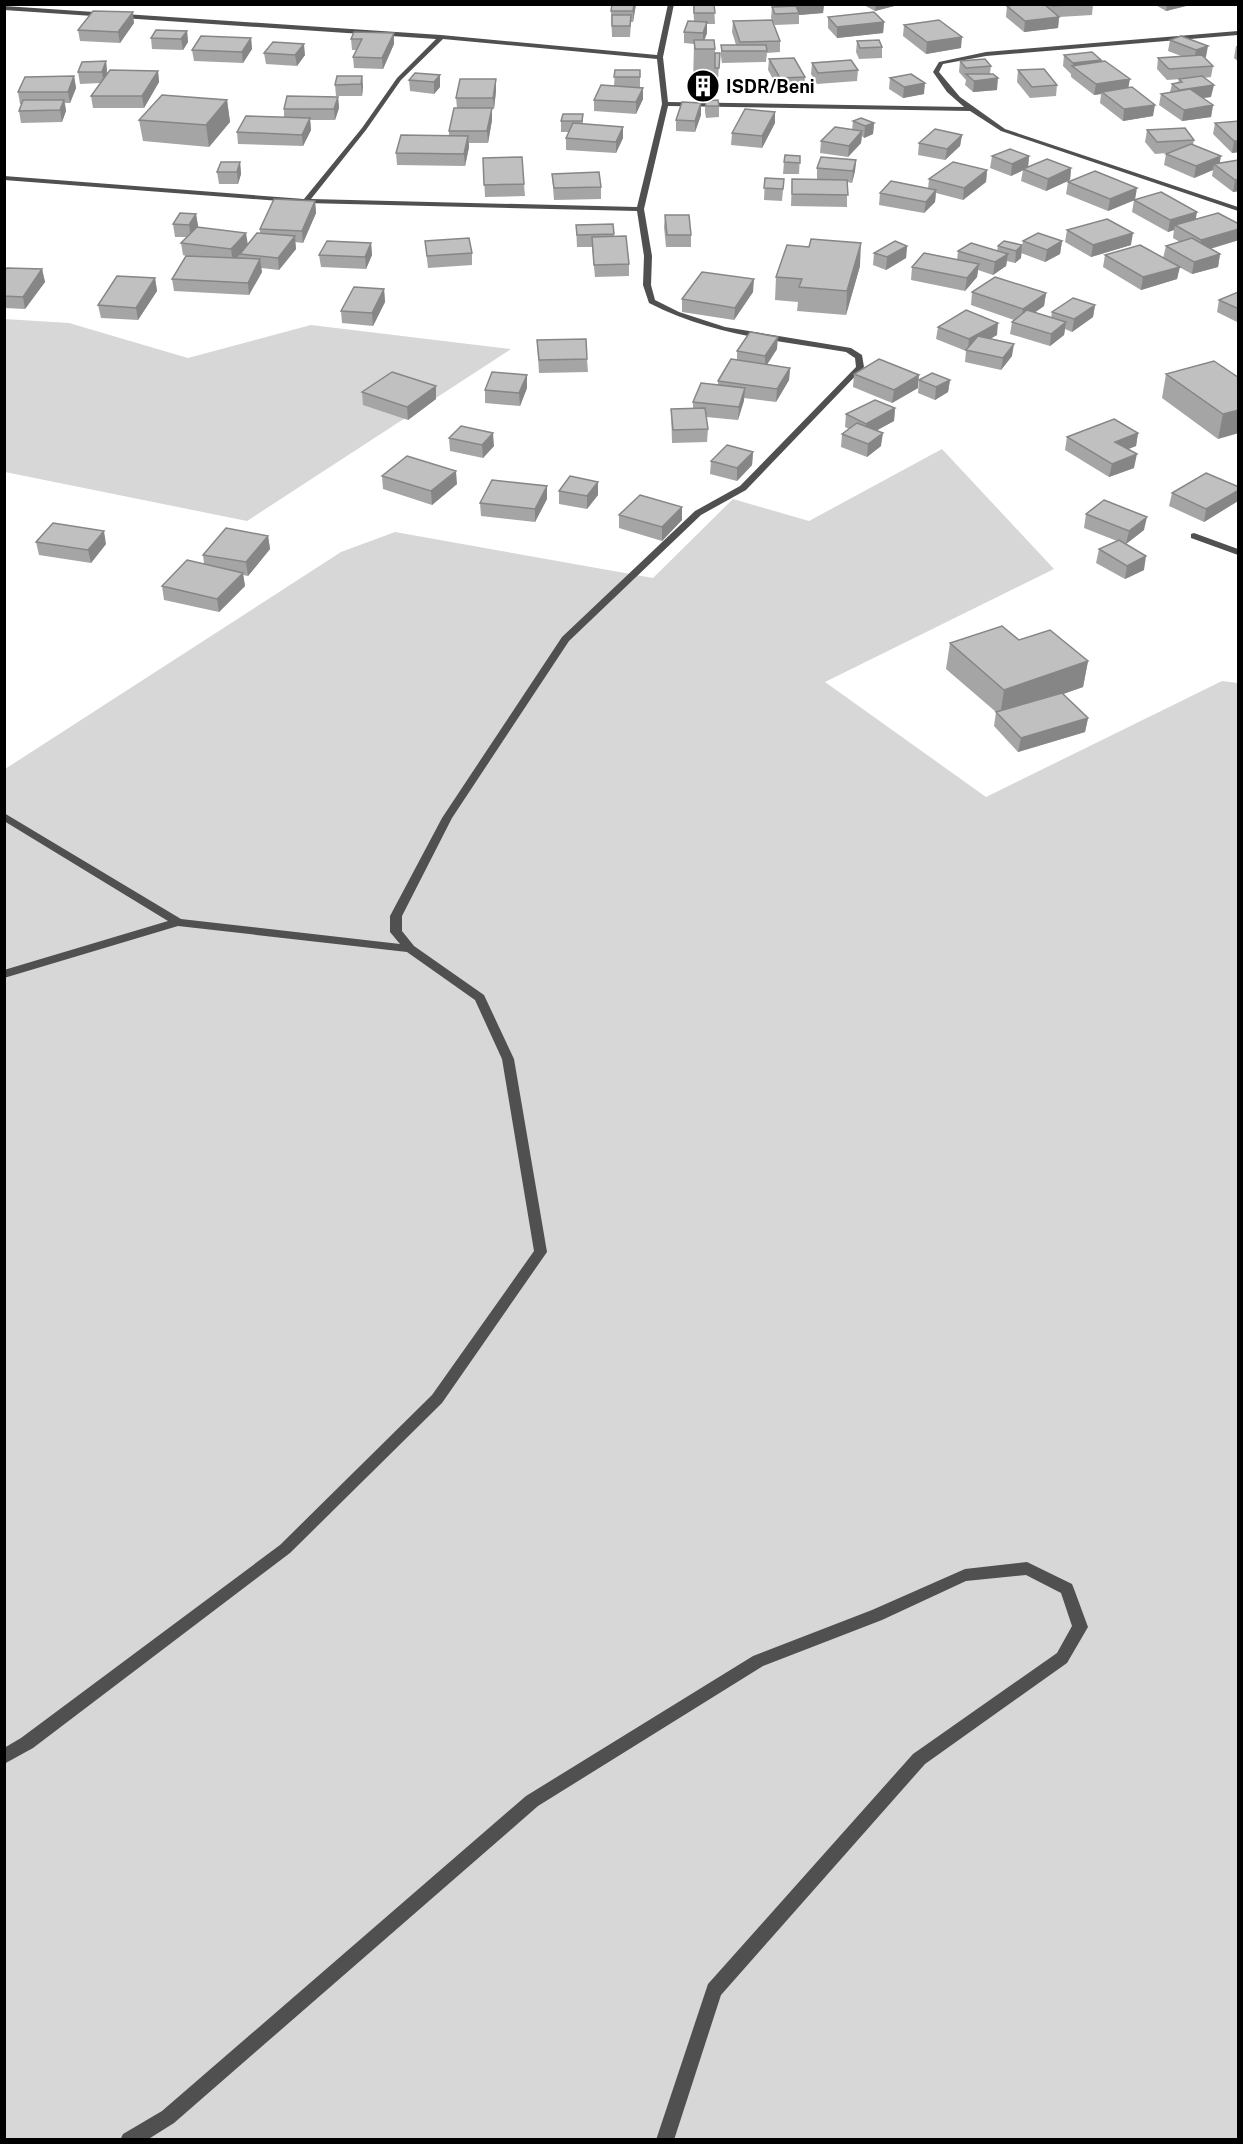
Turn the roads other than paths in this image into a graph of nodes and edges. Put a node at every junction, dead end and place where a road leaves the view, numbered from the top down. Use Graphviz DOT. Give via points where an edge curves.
graph roads {
  1 [pos="672,4"];
  2 [pos="4,8"];
  3 [pos="1239,33"];
  4 [pos="441,37"];
  5 [pos="660,57"];
  6 [pos="665,104"];
  7 [pos="969,109"];
  8 [pos="4,178"];
  9 [pos="306,201"];
  10 [pos="640,209"];
  11 [pos="1239,209"];
  12 [pos="1194,536"];
  13 [pos="1239,552"];
  14 [pos="4,816"];
  15 [pos="178,922"];
  16 [pos="410,949"];
  17 [pos="4,974"];
  18 [pos="4,1757"];
  19 [pos="129,2139"];
  20 [pos="665,2139"];
  1 -- 5 [label="street"];
  2 -- 4 [label="street"];
  3 -- 7 [label="street" via="986,54 941,63 936,72"];
  4 -- 5 [label="street"];
  4 -- 9 [label="street" via="399,79"];
  5 -- 6 [label="street"];
  6 -- 7 [label="street"];
  6 -- 10 [label="street"];
  7 -- 11 [label="street" via="1003,130"];
  8 -- 9 [label="street"];
  9 -- 10 [label="street"];
  10 -- 16 [label="street" via="652,301 681,318 722,331 848,350 859,357 860,367 743,488 698,513 564,639 447,818 409,889 396,916 396,932"];
  12 -- 13 [label="street"];
  14 -- 15 [label="street"];
  15 -- 16 [label="street"];
  15 -- 17 [label="street"];
  16 -- 18 [label="street" via="480,998 508,1059 541,1252 437,1399 285,1549"];
  19 -- 20 [label="street" via="168,2117 531,1801 758,1661 877,1615 965,1575 1027,1568 1067,1589 1080,1627 1062,1658 919,1759 714,1990"];
}
